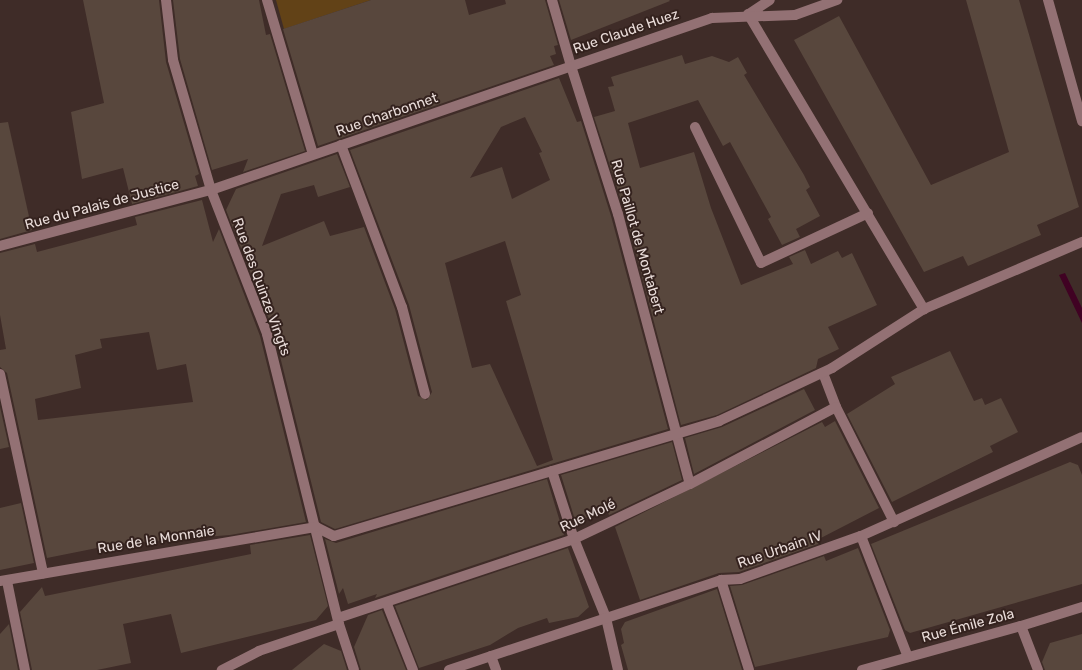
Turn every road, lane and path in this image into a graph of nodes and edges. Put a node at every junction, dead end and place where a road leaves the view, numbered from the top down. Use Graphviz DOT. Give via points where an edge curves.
graph roads {
  1 [pos="166,0"];
  2 [pos="267,0"];
  3 [pos="552,0"];
  4 [pos="770,0"];
  5 [pos="837,0"];
  6 [pos="1048,0"];
  7 [pos="748,14"];
  8 [pos="571,66"];
  9 [pos="1082,121"];
  10 [pos="695,126"];
  11 [pos="341,145"];
  12 [pos="313,154"];
  13 [pos="212,190"];
  14 [pos="868,213"];
  15 [pos="1082,242"];
  16 [pos="0,246"];
  17 [pos="924,309"];
  18 [pos="823,373"];
  19 [pos="0,374"];
  20 [pos="425,394"];
  21 [pos="836,407"];
  22 [pos="678,436"];
  23 [pos="1082,437"];
  24 [pos="552,471"];
  25 [pos="690,484"];
  26 [pos="894,522"];
  27 [pos="316,527"];
  28 [pos="861,536"];
  29 [pos="574,540"];
  30 [pos="42,573"];
  31 [pos="721,580"];
  32 [pos="3,581"];
  33 [pos="387,604"];
  34 [pos="1082,607"];
  35 [pos="606,618"];
  36 [pos="339,621"];
  37 [pos="1021,626"];
  38 [pos="492,656"];
  39 [pos="908,657"];
  40 [pos="25,670"];
  41 [pos="222,670"];
  42 [pos="354,670"];
  43 [pos="413,670"];
  44 [pos="448,670"];
  45 [pos="496,670"];
  46 [pos="618,670"];
  47 [pos="749,670"];
  48 [pos="862,670"];
  49 [pos="1038,670"];
  1 -- 13 [label="street, Rue des Quinze Vingts" via="173,60"];
  2 -- 12 [label="street"];
  3 -- 8 [label="street, Rue Paillot de Montabert"];
  4 -- 7 [label="street, Rue Claude Huez"];
  5 -- 7 [label="street, Rue Claude Huez" via="794,15"];
  6 -- 9 [label="street"];
  7 -- 8 [label="street, Rue Claude Huez" via="712,18"];
  7 -- 14 [label="street"];
  8 -- 11 [label="street, Rue Charbonnet"];
  8 -- 22 [label="street, Rue Paillot de Montabert" via="618,214"];
  10 -- 14 [label="street" via="761,263"];
  11 -- 12 [label="street, Rue Charbonnet"];
  11 -- 20 [label="street" via="402,308"];
  12 -- 13 [label="street, Rue Charbonnet"];
  13 -- 16 [label="street, Rue du Palais de Justice"];
  13 -- 27 [label="street, Rue des Quinze Vingts" via="267,334"];
  14 -- 17 [label="street"];
  15 -- 17 [label="street"];
  17 -- 18 [label="street"];
  18 -- 21 [label="street"];
  18 -- 22 [label="street" via="719,421"];
  19 -- 30 [label="street"];
  21 -- 25 [label="street, Rue Molé"];
  21 -- 26 [label="street"];
  22 -- 24 [label="street"];
  22 -- 25 [label="street, Rue Paillot de Montabert"];
  23 -- 26 [label="street, Rue Urbain IV"];
  24 -- 27 [label="street" via="334,536"];
  24 -- 29 [label="street"];
  25 -- 29 [label="street, Rue Molé"];
  26 -- 28 [label="street, Rue Urbain IV"];
  27 -- 30 [label="street, Rue de la Monnaie"];
  27 -- 36 [label="street, Rue des Quinze Vingts"];
  28 -- 31 [label="street, Rue Urbain IV" via="740,579"];
  28 -- 39 [label="street"];
  29 -- 33 [label="street, Rue Molé"];
  29 -- 35 [label="street"];
  30 -- 32 [label="street, Rue de la Monnaie"];
  31 -- 35 [label="street, Rue Urbain IV"];
  31 -- 47 [label="street"];
  32 -- 40 [label="street"];
  33 -- 36 [label="street, Rue Molé"];
  33 -- 43 [label="street"];
  34 -- 37 [label="street, Rue Émile Zola"];
  35 -- 38 [label="street, Rue Urbain IV"];
  35 -- 46 [label="street"];
  36 -- 41 [label="street, Rue Molé" via="259,651"];
  36 -- 42 [label="street, Rue des Quinze Vingts"];
  37 -- 39 [label="street, Rue Émile Zola"];
  37 -- 49 [label="street"];
  38 -- 44 [label="street, Rue Urbain IV"];
  38 -- 45 [label="street"];
  39 -- 48 [label="street, Rue Émile Zola"];
}
